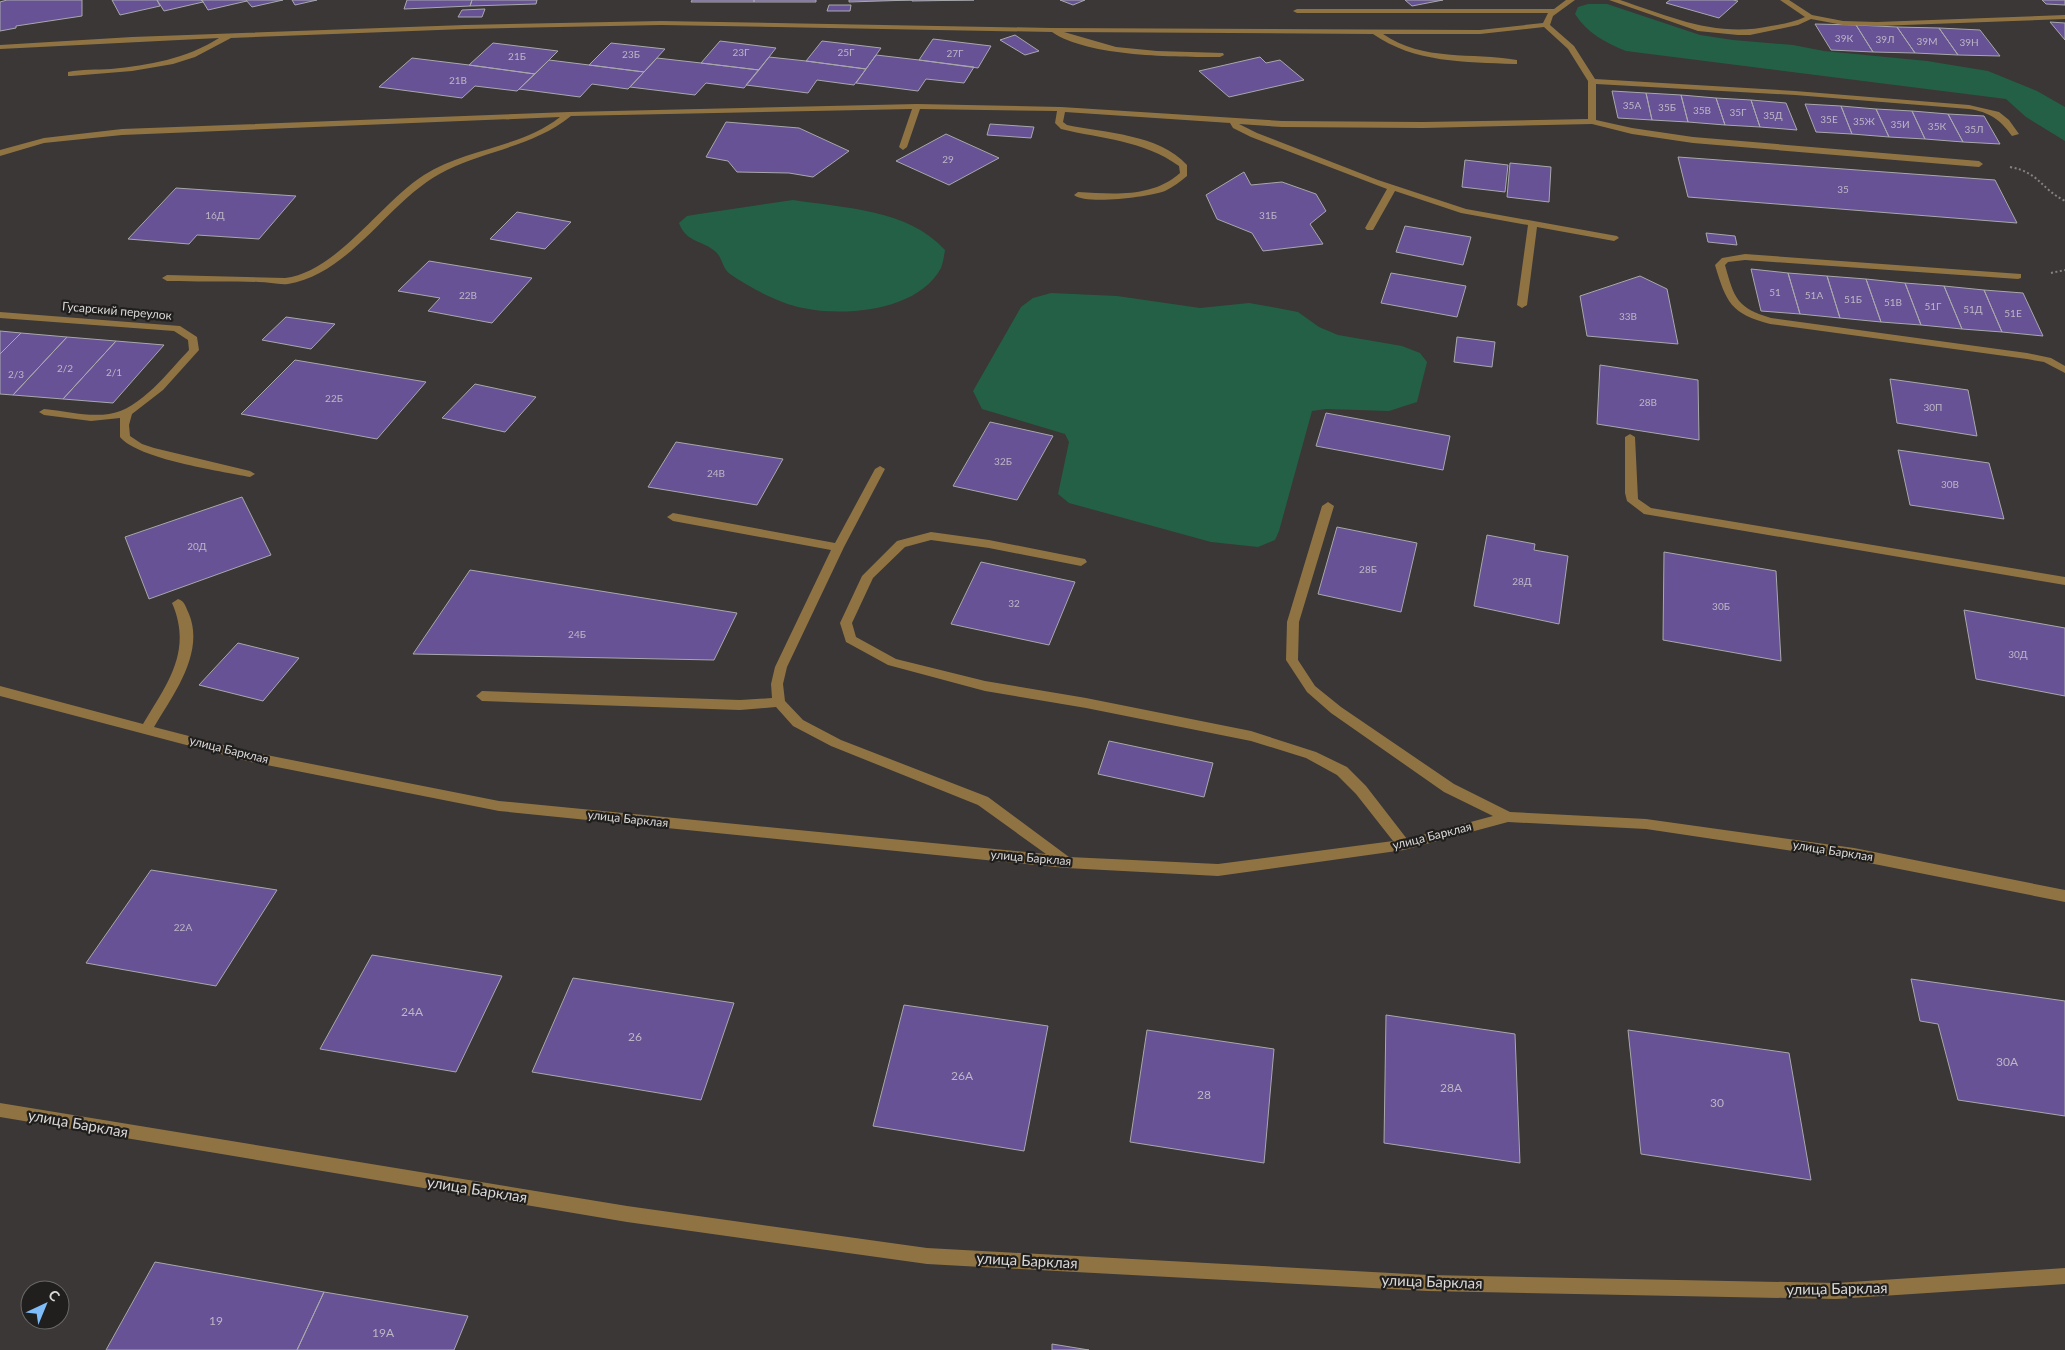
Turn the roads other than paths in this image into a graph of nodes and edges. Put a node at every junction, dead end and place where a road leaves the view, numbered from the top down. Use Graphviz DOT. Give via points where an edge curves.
graph roads {
  1 [pos="1571,0"];
  2 [pos="1613,0"];
  3 [pos="1784,0"];
  4 [pos="1556,10"];
  5 [pos="1297,11"];
  6 [pos="1810,17"];
  7 [pos="2065,17"];
  8 [pos="1546,25"];
  9 [pos="1051,30"];
  10 [pos="1373,30"];
  11 [pos="228,36"];
  12 [pos="0,47"];
  13 [pos="1220,55"];
  14 [pos="1514,62"];
  15 [pos="71,74"];
  16 [pos="1592,81"];
  17 [pos="917,106"];
  18 [pos="1061,109"];
  19 [pos="569,114"];
  20 [pos="1233,121"];
  21 [pos="1592,121"];
  22 [pos="2015,134"];
  23 [pos="903,147"];
  24 [pos="0,153"];
  25 [pos="1979,164"];
  26 [pos="1392,188"];
  27 [pos="1078,195"];
  28 [pos="1533,225"];
  29 [pos="1370,228"];
  30 [pos="1614,238"];
  31 [pos="2018,276"];
  32 [pos="167,278"];
  33 [pos="1522,305"];
  34 [pos="0,314"];
  35 [pos="2065,370"];
  36 [pos="127,411"];
  37 [pos="44,412"];
  38 [pos="1630,437"];
  39 [pos="880,468"];
  40 [pos="250,474"];
  41 [pos="1328,506"];
  42 [pos="673,518"];
  43 [pos="838,546"];
  44 [pos="1081,562"];
  45 [pos="2065,581"];
  46 [pos="178,603"];
  47 [pos="0,691"];
  48 [pos="482,696"];
  49 [pos="778,702"];
  50 [pos="146,729"];
  51 [pos="1508,817"];
  52 [pos="1404,845"];
  53 [pos="1066,862"];
  54 [pos="2065,896"];
  55 [pos="0,1110"];
  56 [pos="2065,1276"];
  1 -- 4 [label="street"];
  2 -- 6 [label="street" via="1701,29 1738,33 1798,23"];
  3 -- 6 [label="street"];
  4 -- 5 [label="street"];
  4 -- 8 [label="street"];
  6 -- 7 [label="street" via="1877,24"];
  8 -- 10 [label="street" via="1480,32"];
  8 -- 16 [label="street" via="1571,48"];
  9 -- 10 [label="street"];
  9 -- 11 [label="street" via="661,23"];
  9 -- 13 [label="street" via="1080,42 1114,48 1156,54"];
  10 -- 14 [label="street" via="1382,38 1423,53"];
  11 -- 12 [label="street"];
  11 -- 15 [label="street" via="213,48 154,66"];
  16 -- 21 [label="street"];
  16 -- 22 [label="street" via="1986,109 2006,119"];
  17 -- 18 [label="street"];
  17 -- 19 [label="street"];
  17 -- 23 [label="street"];
  18 -- 20 [label="street"];
  18 -- 27 [label="street" via="1059,123 1064,127 1132,139 1158,148 1183,165 1184,174 1179,180 1162,188 1130,195"];
  19 -- 24 [label="street" via="122,132 75,137"];
  19 -- 32 [label="street" via="540,134 470,156 427,177 329,262 309,274 288,281"];
  20 -- 21 [label="street" via="1424,125"];
  20 -- 26 [label="street" via="1254,135"];
  21 -- 25 [label="street" via="1632,132 1693,140"];
  26 -- 28 [label="street" via="1464,211"];
  26 -- 29 [label="street"];
  28 -- 30 [label="street"];
  28 -- 33 [label="street"];
  31 -- 35 [label="street" via="1745,256 1720,264 1730,300 1749,315 1770,321 2027,356 2047,360"];
  34 -- 36 [label="street, Гусарский переулок" via="176,328 193,339 194,350 146,400"];
  36 -- 37 [label="street, Гусарский переулок" via="104,418"];
  36 -- 40 [label="street" via="125,437 138,446"];
  38 -- 45 [label="street" via="1631,494 1633,501 1648,512"];
  39 -- 43 [label="street"];
  41 -- 51 [label="street" via="1293,622 1292,660 1311,689 1336,710 1449,788"];
  42 -- 43 [label="street"];
  43 -- 49 [label="street" via="781,667 777,684"];
  44 -- 52 [label="street" via="931,536 901,544 868,576 846,623 850,639 892,662 985,686 1251,736 1311,755 1342,771"];
  46 -- 50 [label="street" via="186,624 186,653"];
  47 -- 50 [label="street, улица Барклая"];
  48 -- 49 [label="street" via="740,705"];
  49 -- 53 [label="street" via="798,724 836,743 984,801"];
  50 -- 53 [label="street, улица Барклая" via="252,757 499,806"];
  51 -- 52 [label="street, улица Барклая"];
  51 -- 54 [label="street, улица Барклая" via="1646,824 1854,854"];
  52 -- 53 [label="street, улица Барклая" via="1218,870"];
  55 -- 56 [label="street, улица Барклая" via="617,1213 927,1256 1428,1282 1826,1291"];
}
